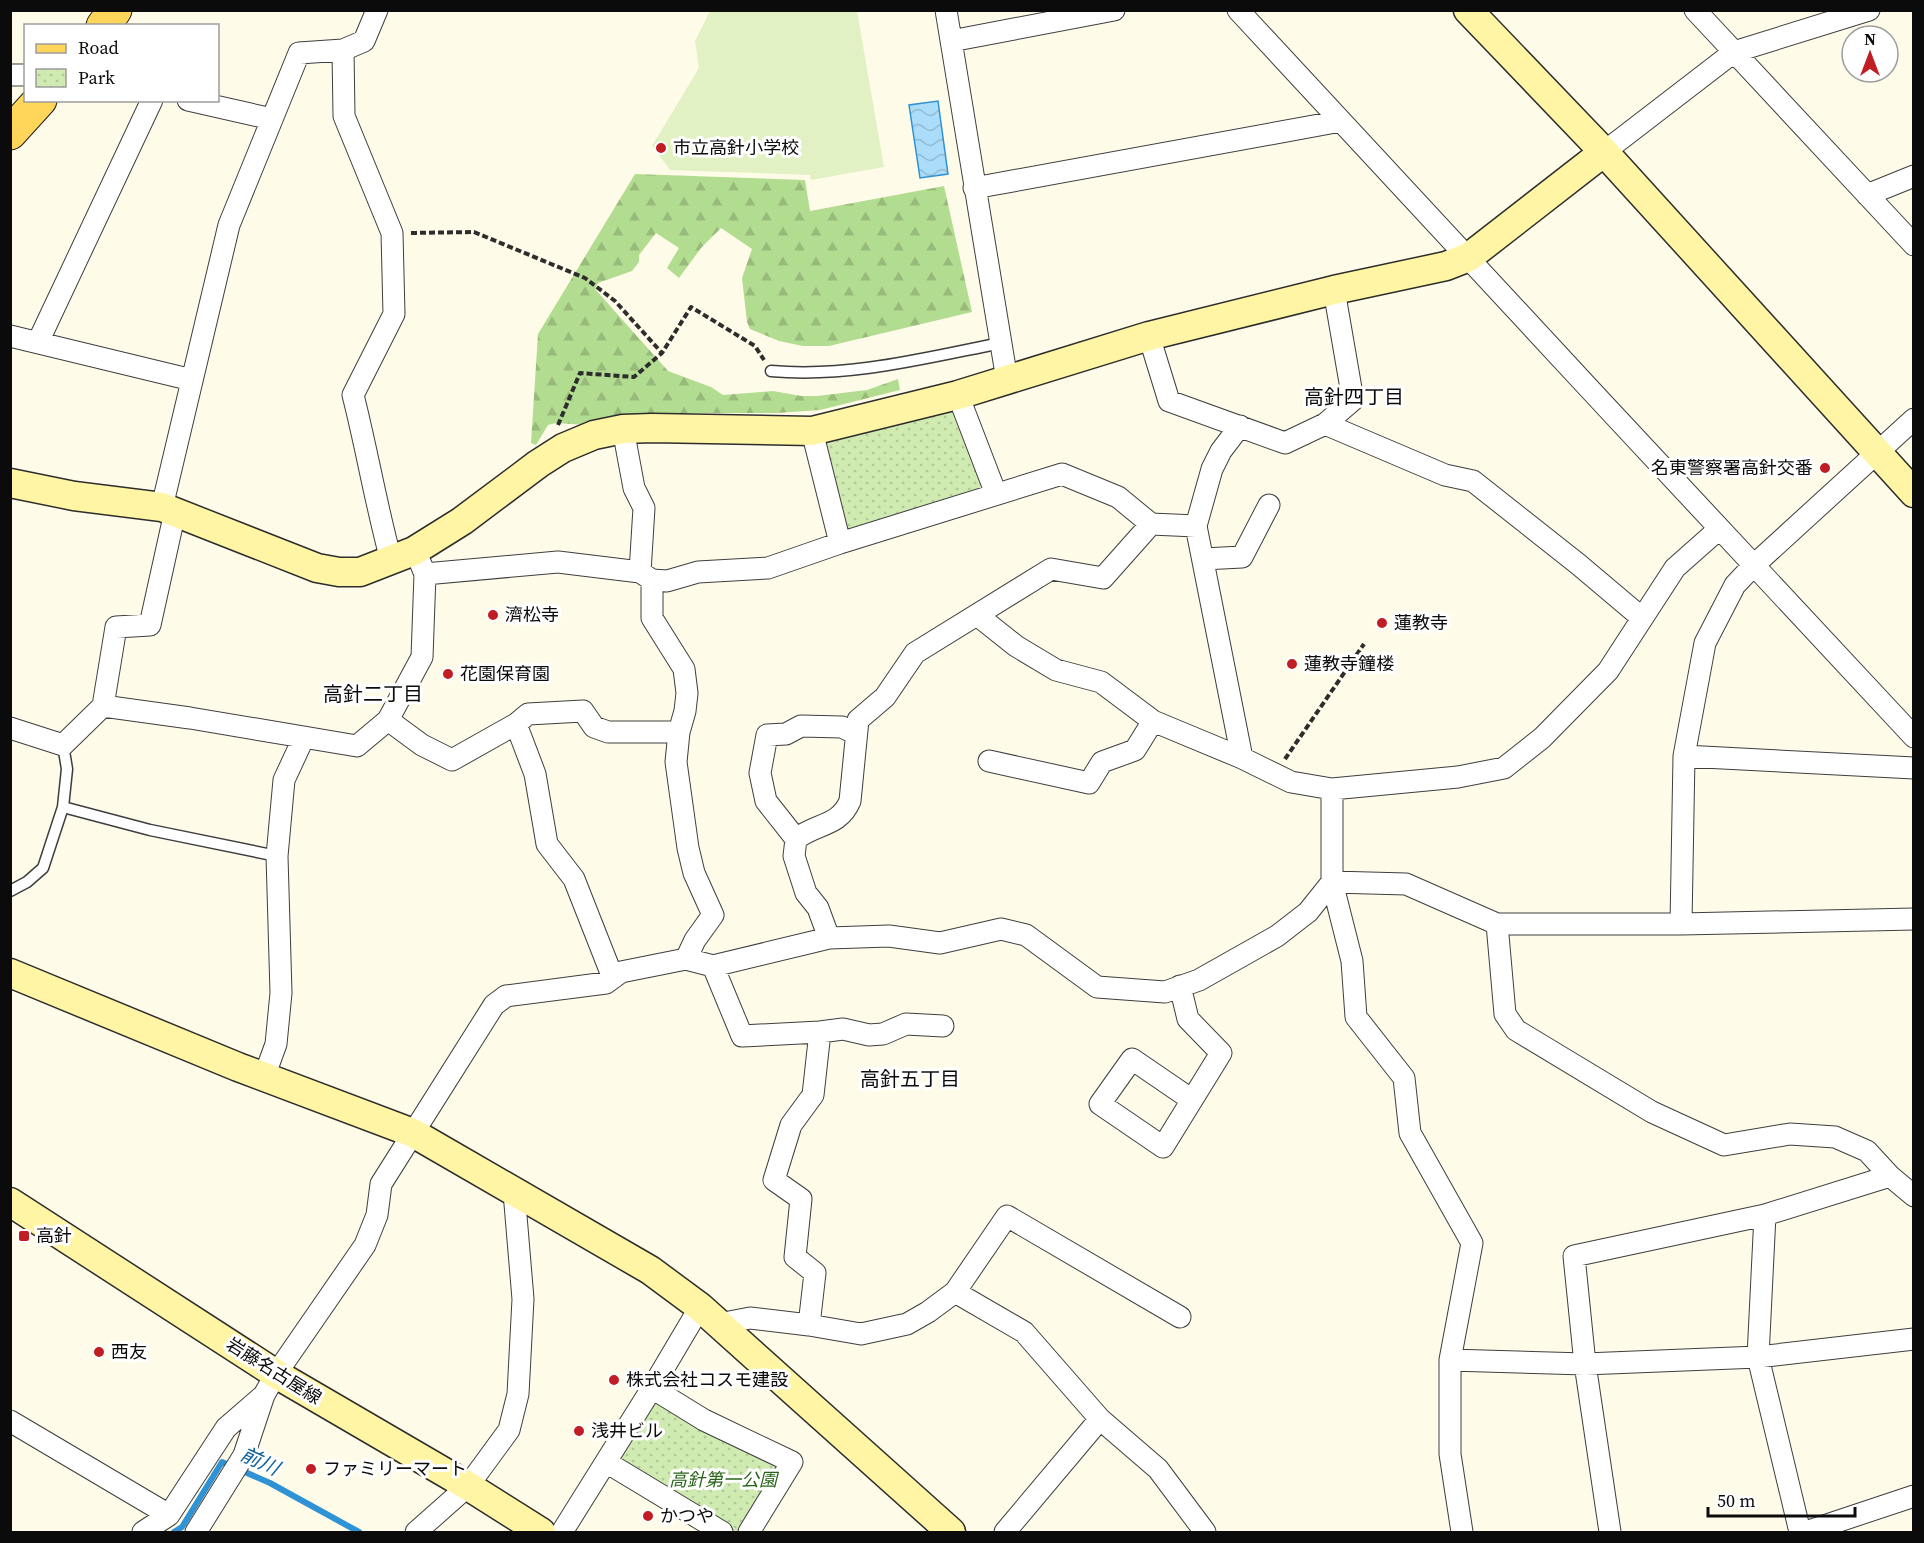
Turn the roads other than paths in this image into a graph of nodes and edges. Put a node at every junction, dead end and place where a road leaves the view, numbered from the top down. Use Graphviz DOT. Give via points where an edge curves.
graph roads {
  1 [pos="115,10"];
  2 [pos="377,10"];
  3 [pos="946,10"];
  4 [pos="1114,10"];
  5 [pos="1238,10"];
  6 [pos="1468,10"];
  7 [pos="1695,10"];
  8 [pos="1869,10"];
  9 [pos="104,24"];
  10 [pos="951,41"];
  11 [pos="344,50"];
  12 [pos="1734,52"];
  13 [pos="38,102"];
  14 [pos="151,102"];
  15 [pos="197,102"];
  16 [pos="272,119"];
  17 [pos="1341,121"];
  18 [pos="10,133"];
  19 [pos="1604,152"];
  20 [pos="1914,176"];
  21 [pos="974,188"];
  22 [pos="1867,195"];
  23 [pos="1914,245"];
  24 [pos="1469,257"];
  25 [pos="1334,290"];
  26 [pos="10,336"];
  27 [pos="1149,336"];
  28 [pos="38,342"];
  29 [pos="1001,343"];
  30 [pos="771,371"];
  31 [pos="192,380"];
  32 [pos="1007,380"];
  33 [pos="958,395"];
  34 [pos="1914,419"];
  35 [pos="1325,424"];
  36 [pos="1240,426"];
  37 [pos="623,429"];
  38 [pos="812,431"];
  39 [pos="1877,453"];
  40 [pos="10,483"];
  41 [pos="1914,493"];
  42 [pos="996,494"];
  43 [pos="1269,505"];
  44 [pos="169,510"];
  45 [pos="1151,524"];
  46 [pos="1196,526"];
  47 [pos="1719,529"];
  48 [pos="840,543"];
  49 [pos="1203,559"];
  50 [pos="410,562"];
  51 [pos="1753,566"];
  52 [pos="646,576"];
  53 [pos="977,615"];
  54 [pos="1642,618"];
  55 [pos="103,706"];
  56 [pos="388,720"];
  57 [pos="1153,721"];
  58 [pos="516,724"];
  59 [pos="10,728"];
  60 [pos="679,732"];
  61 [pos="856,734"];
  62 [pos="1914,737"];
  63 [pos="304,738"];
  64 [pos="63,745"];
  65 [pos="1684,756"];
  66 [pos="1242,758"];
  67 [pos="988,761"];
  68 [pos="1914,768"];
  69 [pos="1332,789"];
  70 [pos="63,807"];
  71 [pos="796,839"];
  72 [pos="277,856"];
  73 [pos="1332,882"];
  74 [pos="10,891"];
  75 [pos="1914,919"];
  76 [pos="1497,924"];
  77 [pos="1681,924"];
  78 [pos="829,938"];
  79 [pos="686,959"];
  80 [pos="713,966"];
  81 [pos="614,978"];
  82 [pos="13,981"];
  83 [pos="1180,986"];
  84 [pos="943,1026"];
  85 [pos="820,1032"];
  86 [pos="264,1077"];
  87 [pos="1192,1100"];
  88 [pos="413,1133"];
  89 [pos="1890,1176"];
  90 [pos="514,1192"];
  91 [pos="1914,1196"];
  92 [pos="10,1202"];
  93 [pos="1765,1215"];
  94 [pos="955,1292"];
  95 [pos="710,1316"];
  96 [pos="1180,1317"];
  97 [pos="809,1325"];
  98 [pos="1914,1338"];
  99 [pos="1758,1357"];
  100 [pos="1450,1360"];
  101 [pos="1586,1364"];
  102 [pos="270,1384"];
  103 [pos="652,1388"];
  104 [pos="1100,1419"];
  105 [pos="10,1421"];
  106 [pos="606,1462"];
  107 [pos="468,1486"];
  108 [pos="1914,1496"];
  109 [pos="169,1515"];
  110 [pos="143,1533"];
  111 [pos="196,1533"];
  112 [pos="416,1533"];
  113 [pos="541,1533"];
  114 [pos="562,1533"];
  115 [pos="722,1533"];
  116 [pos="749,1533"];
  117 [pos="951,1533"];
  118 [pos="1005,1533"];
  119 [pos="1205,1533"];
  120 [pos="1462,1533"];
  121 [pos="1610,1533"];
  122 [pos="1800,1533"];
  123 [pos="1806,1533"];
  1 -- 9 [label="main road"];
  2 -- 11 [label="street" via="364,41"];
  3 -- 10 [label="street"];
  4 -- 10 [label="street"];
  5 -- 17 [label="street"];
  6 -- 19 [label="street"];
  7 -- 12 [label="street"];
  8 -- 12 [label="street"];
  10 -- 21 [label="street"];
  11 -- 16 [label="street" via="299,53"];
  11 -- 50 [label="street" via="344,116 392,233 394,314 353,395 377,508"];
  12 -- 19 [label="street"];
  12 -- 22 [label="street"];
  13 -- 18 [label="main road"];
  14 -- 28 [label="street"];
  15 -- 16 [label="street"];
  16 -- 31 [label="street" via="229,225"];
  17 -- 21 [label="street"];
  17 -- 24 [label="street"];
  19 -- 24 [label="street"];
  19 -- 39 [label="street"];
  20 -- 22 [label="street"];
  21 -- 29 [label="street"];
  22 -- 23 [label="street"];
  24 -- 25 [label="street" via="1446,266"];
  24 -- 47 [label="street"];
  25 -- 27 [label="street"];
  25 -- 35 [label="street" via="1353,400"];
  26 -- 28 [label="street"];
  27 -- 32 [label="street"];
  27 -- 36 [label="street" via="1169,401"];
  28 -- 31 [label="street"];
  29 -- 30 [label="lane" via="860,370 802,374"];
  29 -- 32 [label="street"];
  31 -- 44 [label="street"];
  32 -- 33 [label="street"];
  33 -- 38 [label="street"];
  33 -- 42 [label="street"];
  34 -- 39 [label="street"];
  35 -- 36 [label="street" via="1285,443"];
  35 -- 54 [label="street" via="1445,475 1473,482"];
  36 -- 46 [label="street" via="1212,469"];
  37 -- 38 [label="street"];
  37 -- 50 [label="street" via="594,435 563,448"];
  37 -- 52 [label="street" via="634,488 644,508"];
  38 -- 48 [label="street"];
  39 -- 41 [label="street"];
  39 -- 51 [label="street"];
  40 -- 44 [label="street"];
  42 -- 45 [label="street" via="1062,474 1118,497"];
  42 -- 48 [label="street"];
  43 -- 49 [label="street" via="1242,557"];
  44 -- 50 [label="street" via="317,568 360,572"];
  44 -- 55 [label="street" via="150,625 116,627"];
  45 -- 46 [label="street"];
  45 -- 53 [label="street" via="1102,578 1051,569"];
  46 -- 49 [label="street"];
  47 -- 51 [label="street"];
  47 -- 54 [label="street" via="1675,568"];
  48 -- 52 [label="street" via="768,568 698,572 668,581"];
  49 -- 66 [label="street"];
  50 -- 52 [label="street" via="558,562"];
  50 -- 56 [label="street" via="422,657"];
  51 -- 62 [label="street"];
  51 -- 65 [label="street" via="1735,585 1705,643"];
  52 -- 60 [label="street" via="652,618 684,669 686,711"];
  53 -- 57 [label="street" via="1016,646 1056,670 1101,681"];
  53 -- 61 [label="street" via="915,653 885,697 858,720"];
  54 -- 69 [label="street" via="1608,671 1542,738 1504,768 1458,777"];
  55 -- 63 [label="street"];
  55 -- 64 [label="street"];
  56 -- 58 [label="street" via="422,745 452,760"];
  56 -- 63 [label="street" via="357,746"];
  57 -- 66 [label="street"];
  57 -- 67 [label="street" via="1135,750 1102,762 1089,783"];
  58 -- 60 [label="street" via="528,714 583,711 594,727 608,732"];
  58 -- 81 [label="street" via="535,774 547,844 574,879"];
  59 -- 64 [label="street"];
  60 -- 79 [label="street" via="676,762 688,848 694,873 713,915"];
  61 -- 71 [label="street" via="846,812"];
  61 -- 71 [label="street" via="842,727 801,726 786,734 767,735 760,773 766,801"];
  63 -- 72 [label="street" via="284,780"];
  64 -- 70 [label="lane" via="67,769"];
  65 -- 68 [label="street"];
  65 -- 77 [label="street"];
  66 -- 69 [label="street" via="1291,782"];
  69 -- 73 [label="street"];
  70 -- 72 [label="lane" via="150,831"];
  70 -- 74 [label="lane" via="43,868"];
  71 -- 78 [label="street" via="794,856 806,893 818,908"];
  72 -- 86 [label="street" via="280,993 276,1044"];
  73 -- 76 [label="street" via="1406,884"];
  73 -- 83 [label="street" via="1308,912 1277,936 1199,980"];
  73 -- 100 [label="street" via="1352,961 1356,1017 1404,1078 1410,1133 1472,1243"];
  75 -- 77 [label="street"];
  76 -- 77 [label="street"];
  76 -- 89 [label="street" via="1505,1014 1515,1030 1652,1112 1724,1145 1790,1134 1835,1137 1867,1151"];
  78 -- 80 [label="street"];
  78 -- 83 [label="street" via="889,936 940,944 1001,929 1026,935 1097,987 1165,992"];
  79 -- 80 [label="street"];
  79 -- 81 [label="street" via="621,972"];
  80 -- 85 [label="street" via="742,1036"];
  81 -- 88 [label="street" via="606,983 506,996 494,1005"];
  82 -- 86 [label="street"];
  83 -- 87 [label="street" via="1188,1019 1221,1053"];
  84 -- 85 [label="street" via="906,1024 883,1034 869,1035 843,1029"];
  85 -- 97 [label="street" via="813,1095 791,1125 774,1180 801,1199 795,1257 815,1274"];
  86 -- 88 [label="street"];
  88 -- 90 [label="street"];
  88 -- 102 [label="street" via="381,1184 376,1215 365,1245"];
  89 -- 91 [label="street"];
  89 -- 93 [label="street"];
  90 -- 95 [label="street" via="650,1270"];
  90 -- 107 [label="street" via="523,1299 518,1394 509,1430"];
  92 -- 102 [label="street, 岩藤名古屋線"];
  93 -- 99 [label="street"];
  93 -- 101 [label="street" via="1574,1256"];
  94 -- 96 [label="street" via="1007,1216"];
  94 -- 97 [label="street" via="907,1324 861,1334"];
  94 -- 104 [label="street" via="1024,1332"];
  95 -- 97 [label="street"];
  95 -- 103 [label="street"];
  95 -- 117 [label="street"];
  98 -- 99 [label="street"];
  99 -- 101 [label="street"];
  99 -- 122 [label="street"];
  100 -- 101 [label="street"];
  100 -- 120 [label="street" via="1450,1454"];
  101 -- 121 [label="street"];
  102 -- 107 [label="street, 岩藤名古屋線"];
  102 -- 109 [label="street" via="226,1428"];
  102 -- 111 [label="street" via="244,1455"];
  103 -- 106 [label="street"];
  103 -- 116 [label="street" via="704,1420 792,1462"];
  104 -- 118 [label="street"];
  104 -- 119 [label="street" via="1158,1469"];
  105 -- 109 [label="street"];
  106 -- 114 [label="street"];
  106 -- 115 [label="street"];
  107 -- 112 [label="street"];
  107 -- 113 [label="street, 岩藤名古屋線"];
  108 -- 123 [label="street"];
  109 -- 110 [label="street"];
}
